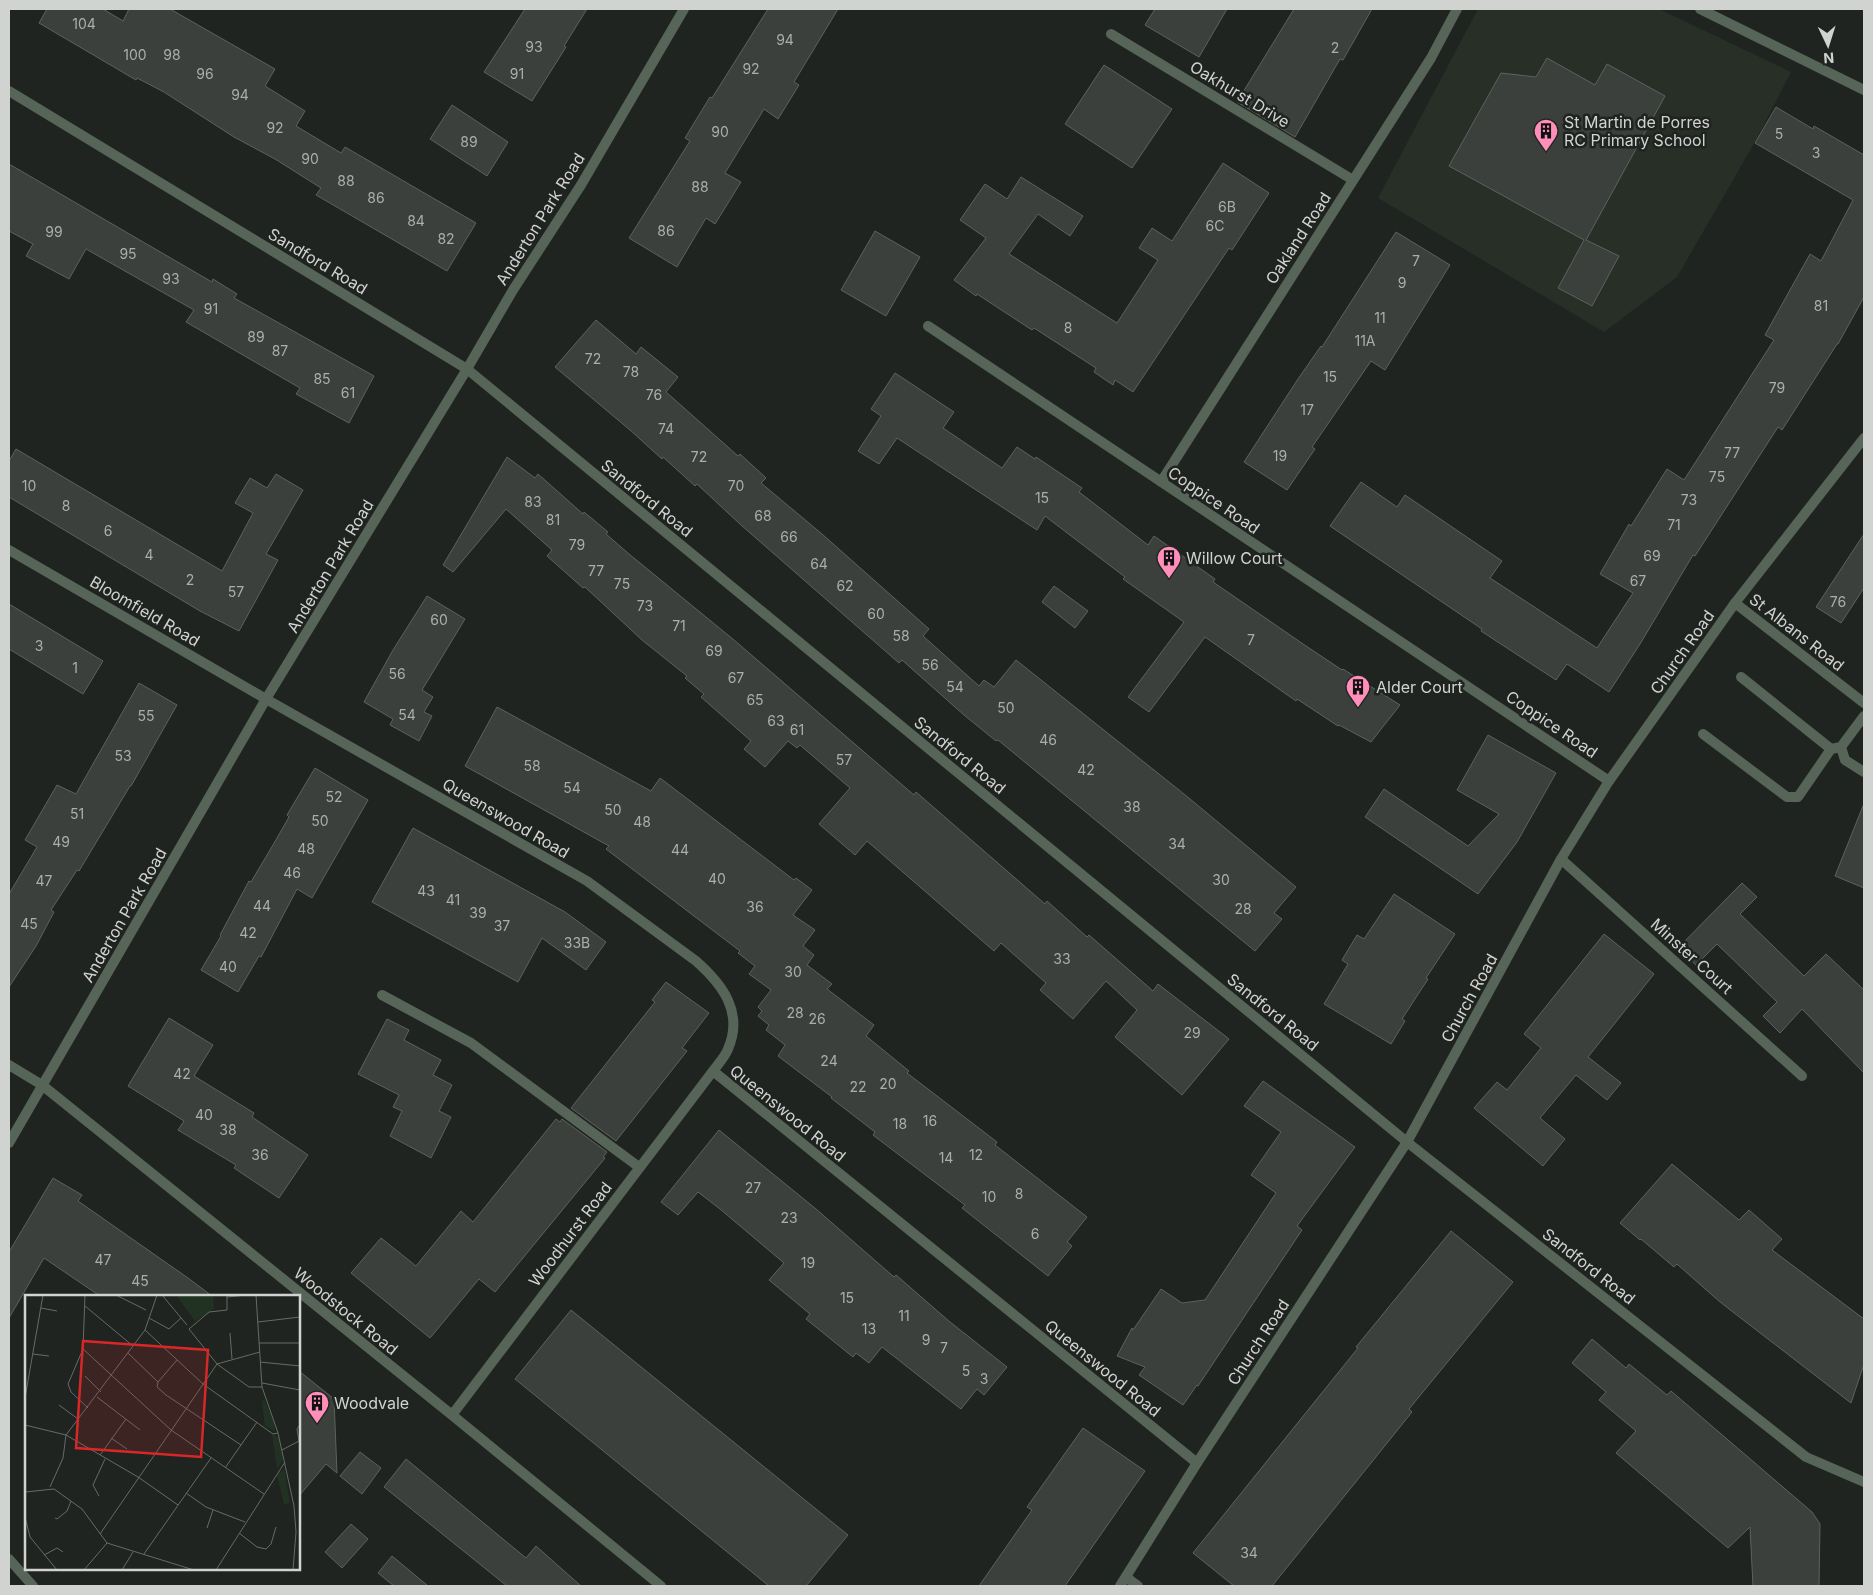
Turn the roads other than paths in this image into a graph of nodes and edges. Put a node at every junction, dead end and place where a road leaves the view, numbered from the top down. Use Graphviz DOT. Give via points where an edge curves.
graph roads {
  1 [pos="684,9"];
  2 [pos="1457,9"];
  3 [pos="1700,9"];
  4 [pos="1111,34"];
  5 [pos="1864,90"];
  6 [pos="9,91"];
  7 [pos="1353,180"];
  8 [pos="928,326"];
  9 [pos="467,369"];
  10 [pos="1864,438"];
  11 [pos="1160,482"];
  12 [pos="9,550"];
  13 [pos="1735,603"];
  14 [pos="1741,677"];
  15 [pos="266,699"];
  16 [pos="1864,703"];
  17 [pos="1864,716"];
  18 [pos="1703,734"];
  19 [pos="1836,748"];
  20 [pos="1864,772"];
  21 [pos="1609,780"];
  22 [pos="1561,859"];
  23 [pos="382,995"];
  24 [pos="9,1065"];
  25 [pos="713,1071"];
  26 [pos="1802,1076"];
  27 [pos="42,1085"];
  28 [pos="9,1142"];
  29 [pos="1407,1142"];
  30 [pos="639,1167"];
  31 [pos="452,1415"];
  32 [pos="1197,1463"];
  33 [pos="1864,1482"];
  34 [pos="9,1559"];
  35 [pos="1123,1582"];
  36 [pos="33,1586"];
  37 [pos="661,1586"];
  38 [pos="1138,1586"];
  1 -- 9 [label="street, Anderton Park Road" via="581,185 513,290"];
  2 -- 7 [label="street, Oakland Road" via="1431,58"];
  3 -- 5 [label="street"];
  4 -- 7 [label="street, Oakhurst Drive"];
  6 -- 9 [label="street, Sandford Road"];
  7 -- 11 [label="street, Oakland Road"];
  8 -- 11 [label="street, Coppice Road"];
  9 -- 15 [label="street, Anderton Park Road"];
  9 -- 29 [label="street, Sandford Road"];
  10 -- 13 [label="street, Church Road"];
  11 -- 21 [label="street, Coppice Road"];
  12 -- 15 [label="street, Bloomfield Road"];
  13 -- 16 [label="street, St Albans Road"];
  13 -- 21 [label="street, Church Road"];
  14 -- 19 [label="street"];
  15 -- 25 [label="street, Queenswood Road" via="587,881 696,961 723,989 733,1018 733,1035 728,1051"];
  15 -- 27 [label="street, Anderton Park Road"];
  17 -- 19 [label="street"];
  18 -- 19 [label="street" via="1787,797 1798,797"];
  19 -- 20 [label="street" via="1845,760"];
  21 -- 22 [label="street, Church Road"];
  22 -- 26 [label="street, Minster Court"];
  22 -- 29 [label="street, Church Road"];
  23 -- 30 [label="street" via="471,1043"];
  24 -- 27 [label="street, Woodstock Road"];
  25 -- 30 [label="street, Woodhurst Road"];
  25 -- 32 [label="street, Queenswood Road"];
  27 -- 28 [label="street, Anderton Park Road"];
  27 -- 31 [label="street, Woodstock Road"];
  29 -- 32 [label="street, Church Road"];
  29 -- 33 [label="street, Sandford Road" via="1806,1457"];
  30 -- 31 [label="street, Woodhurst Road"];
  31 -- 37 [label="street, Woodstock Road"];
  32 -- 35 [label="street, Church Road"];
  34 -- 36 [label="street"];
  35 -- 38 [label="street"];
}
